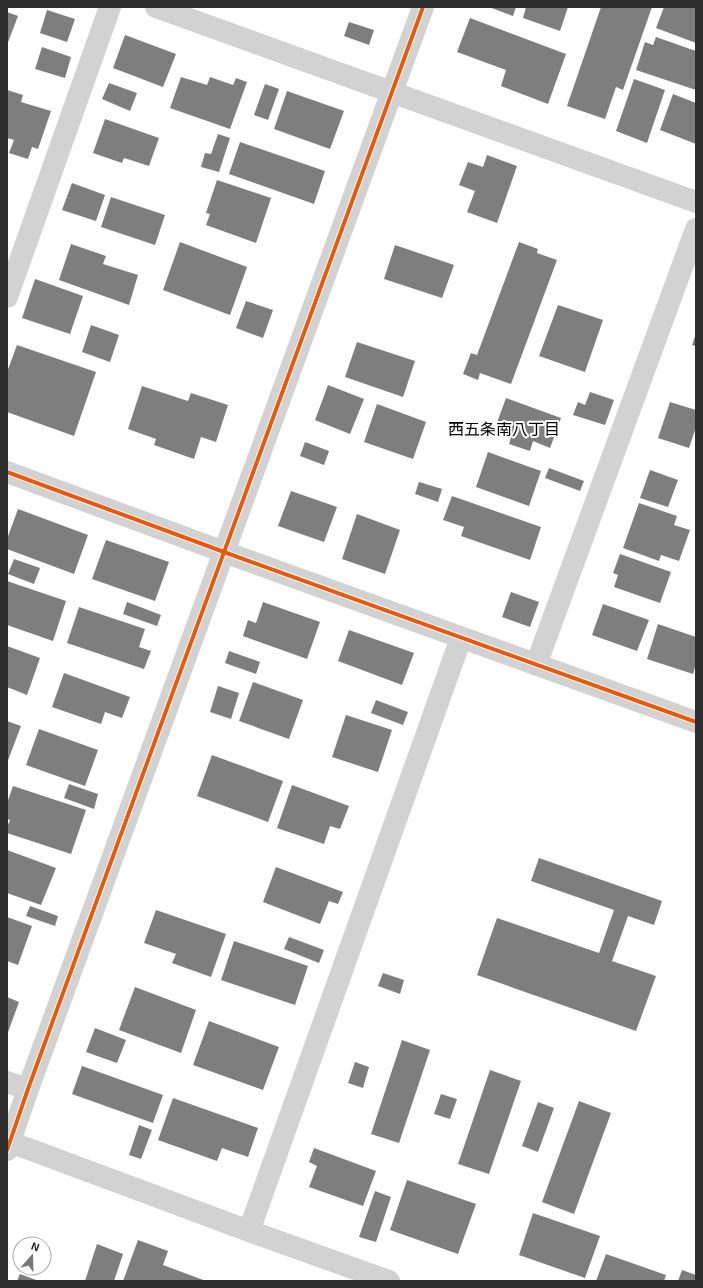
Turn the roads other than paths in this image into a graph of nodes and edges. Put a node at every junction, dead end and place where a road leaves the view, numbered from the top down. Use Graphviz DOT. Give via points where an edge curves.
graph roads {
  1 [pos="110,7"];
  2 [pos="156,7"];
  3 [pos="422,7"];
  4 [pos="392,92"];
  5 [pos="696,202"];
  6 [pos="696,230"];
  7 [pos="7,297"];
  8 [pos="7,472"];
  9 [pos="224,552"];
  10 [pos="461,638"];
  11 [pos="536,665"];
  12 [pos="696,722"];
  13 [pos="7,1082"];
  14 [pos="28,1090"];
  15 [pos="8,1146"];
  16 [pos="249,1231"];
  17 [pos="389,1281"];
  1 -- 7 [label="street"];
  2 -- 4 [label="street"];
  3 -- 4 [label="street"];
  4 -- 5 [label="street"];
  4 -- 9 [label="street"];
  6 -- 11 [label="street"];
  8 -- 9 [label="street"];
  9 -- 10 [label="street"];
  9 -- 14 [label="street"];
  10 -- 11 [label="street"];
  10 -- 16 [label="street"];
  11 -- 12 [label="street"];
  13 -- 14 [label="street"];
  14 -- 15 [label="street"];
  15 -- 16 [label="street"];
  16 -- 17 [label="street"];
}
